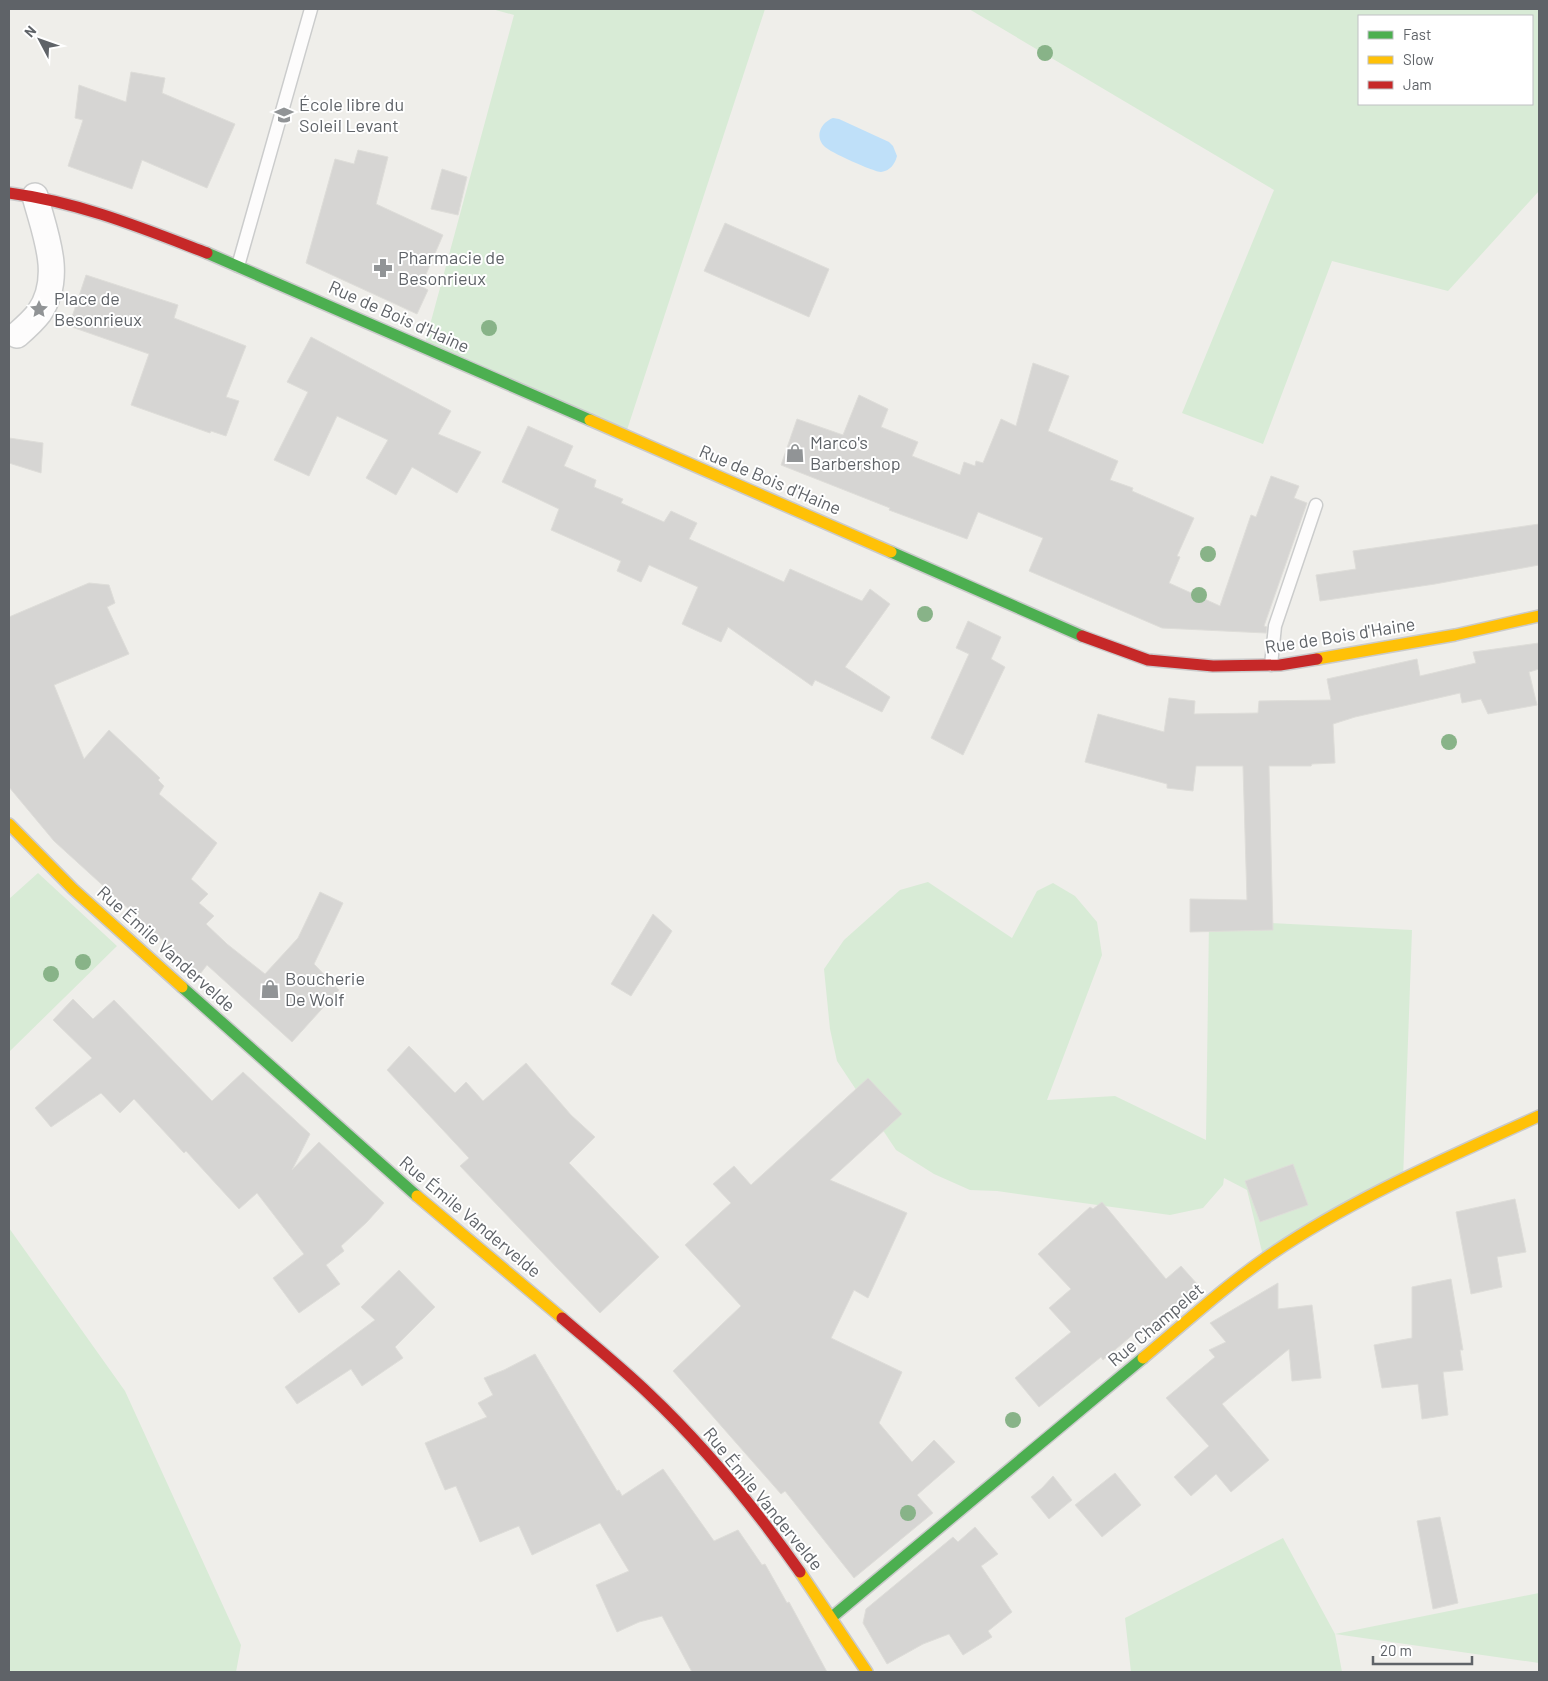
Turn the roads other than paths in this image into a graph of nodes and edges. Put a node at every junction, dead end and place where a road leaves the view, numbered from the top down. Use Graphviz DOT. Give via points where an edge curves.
graph roads {
  1 [pos="310,9"];
  2 [pos="9,194"];
  3 [pos="35,196"];
  4 [pos="238,266"];
  5 [pos="17,335"];
  6 [pos="1316,505"];
  7 [pos="1539,616"];
  8 [pos="1270,665"];
  9 [pos="9,824"];
  10 [pos="1539,1116"];
  11 [pos="832,1617"];
  12 [pos="867,1672"];
  1 -- 4 [label="lane"];
  2 -- 3 [label="street, Rue de Bois d'Haine"];
  3 -- 4 [label="street, Rue de Bois d'Haine" via="109,215"];
  3 -- 5 [label="street" via="51,257 52,280 39,313"];
  4 -- 8 [label="street, Rue de Bois d'Haine" via="1091,640 1148,660 1213,666"];
  6 -- 8 [label="lane" via="1275,626"];
  7 -- 8 [label="street, Rue de Bois d'Haine" via="1455,635"];
  9 -- 11 [label="street, Rue Émile Vandervelde" via="44,863 133,945 415,1195 650,1396 732,1484"];
  10 -- 11 [label="street, Rue Champelet" via="1387,1187 1274,1252"];
  11 -- 12 [label="street, Rue Émile Vandervelde"];
}
